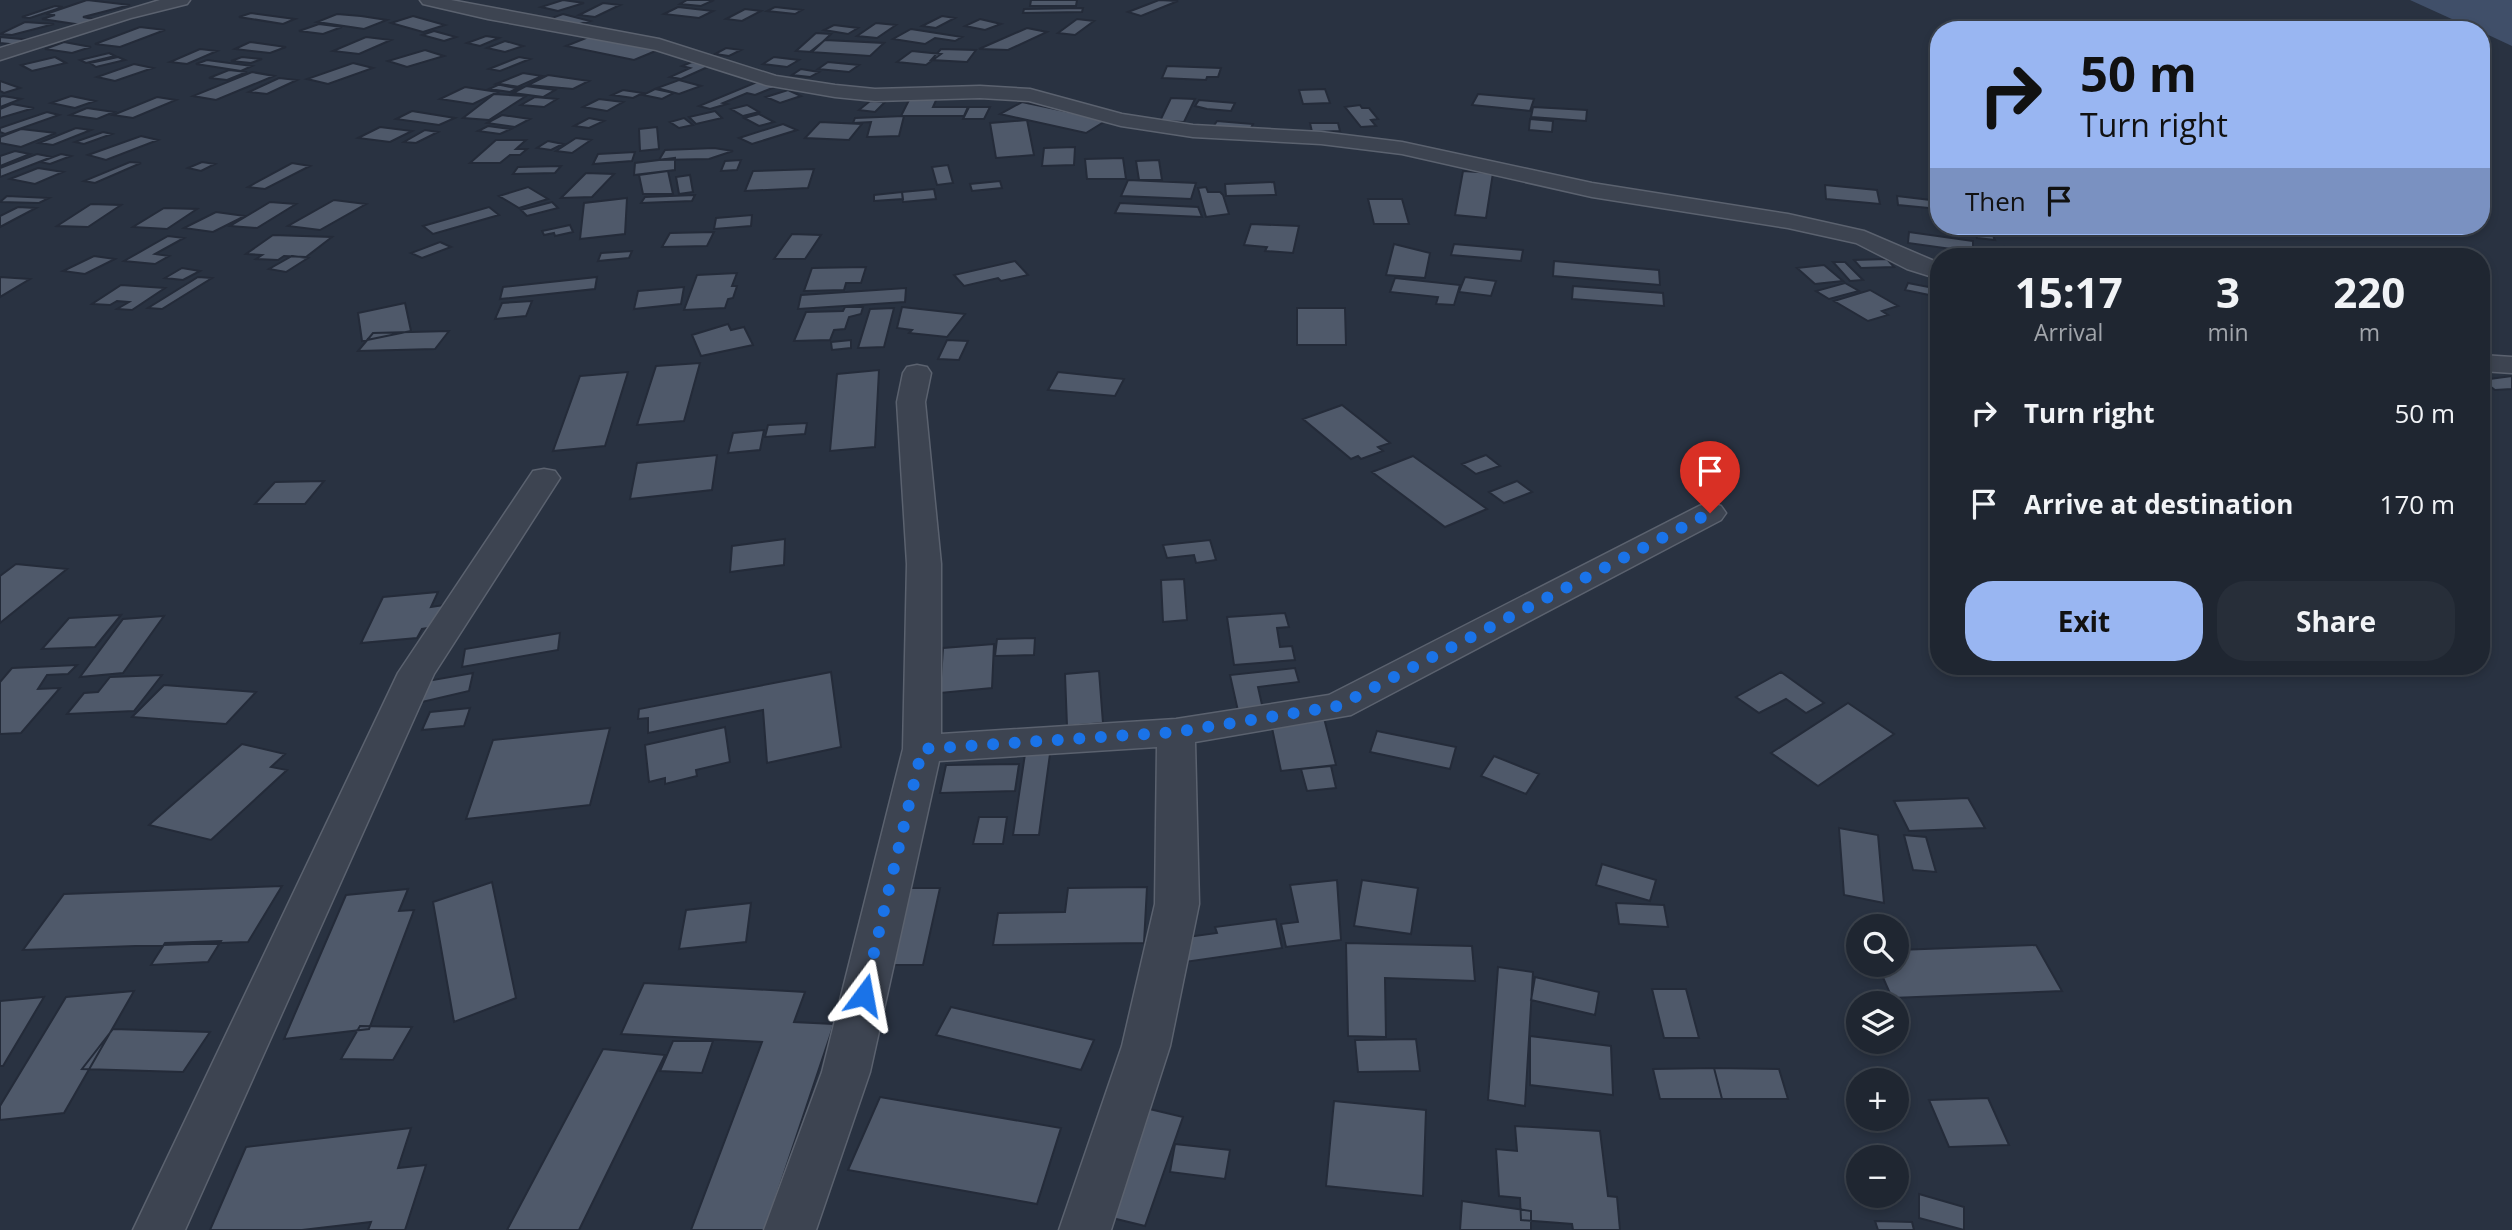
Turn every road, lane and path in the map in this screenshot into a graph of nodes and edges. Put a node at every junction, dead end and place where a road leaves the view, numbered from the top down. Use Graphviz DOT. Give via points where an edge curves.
graph roads {
  1 [pos="181,0"];
  2 [pos="429,0"];
  3 [pos="0,54"];
  4 [pos="1930,268"];
  5 [pos="2490,364"];
  6 [pos="2512,365"];
  7 [pos="917,373"];
  8 [pos="544,478"];
  9 [pos="1710,513"];
  10 [pos="1176,732"];
  11 [pos="922,749"];
  12 [pos="159,1230"];
  13 [pos="790,1230"];
  14 [pos="1085,1230"];
  1 -- 3 [label="street"];
  2 -- 4 [label="street" via="659,45 773,81 835,91 1030,95 1121,120 1193,131 1402,148 1592,190 1788,221 1864,238"];
  5 -- 6 [label="street"];
  7 -- 11 [label="street" via="911,402 924,564"];
  8 -- 12 [label="street" via="416,673"];
  9 -- 10 [label="street" via="1338,706"];
  10 -- 11 [label="street"];
  10 -- 14 [label="street" via="1177,904 1146,1046"];
  11 -- 13 [label="street" via="846,1072"];
}
